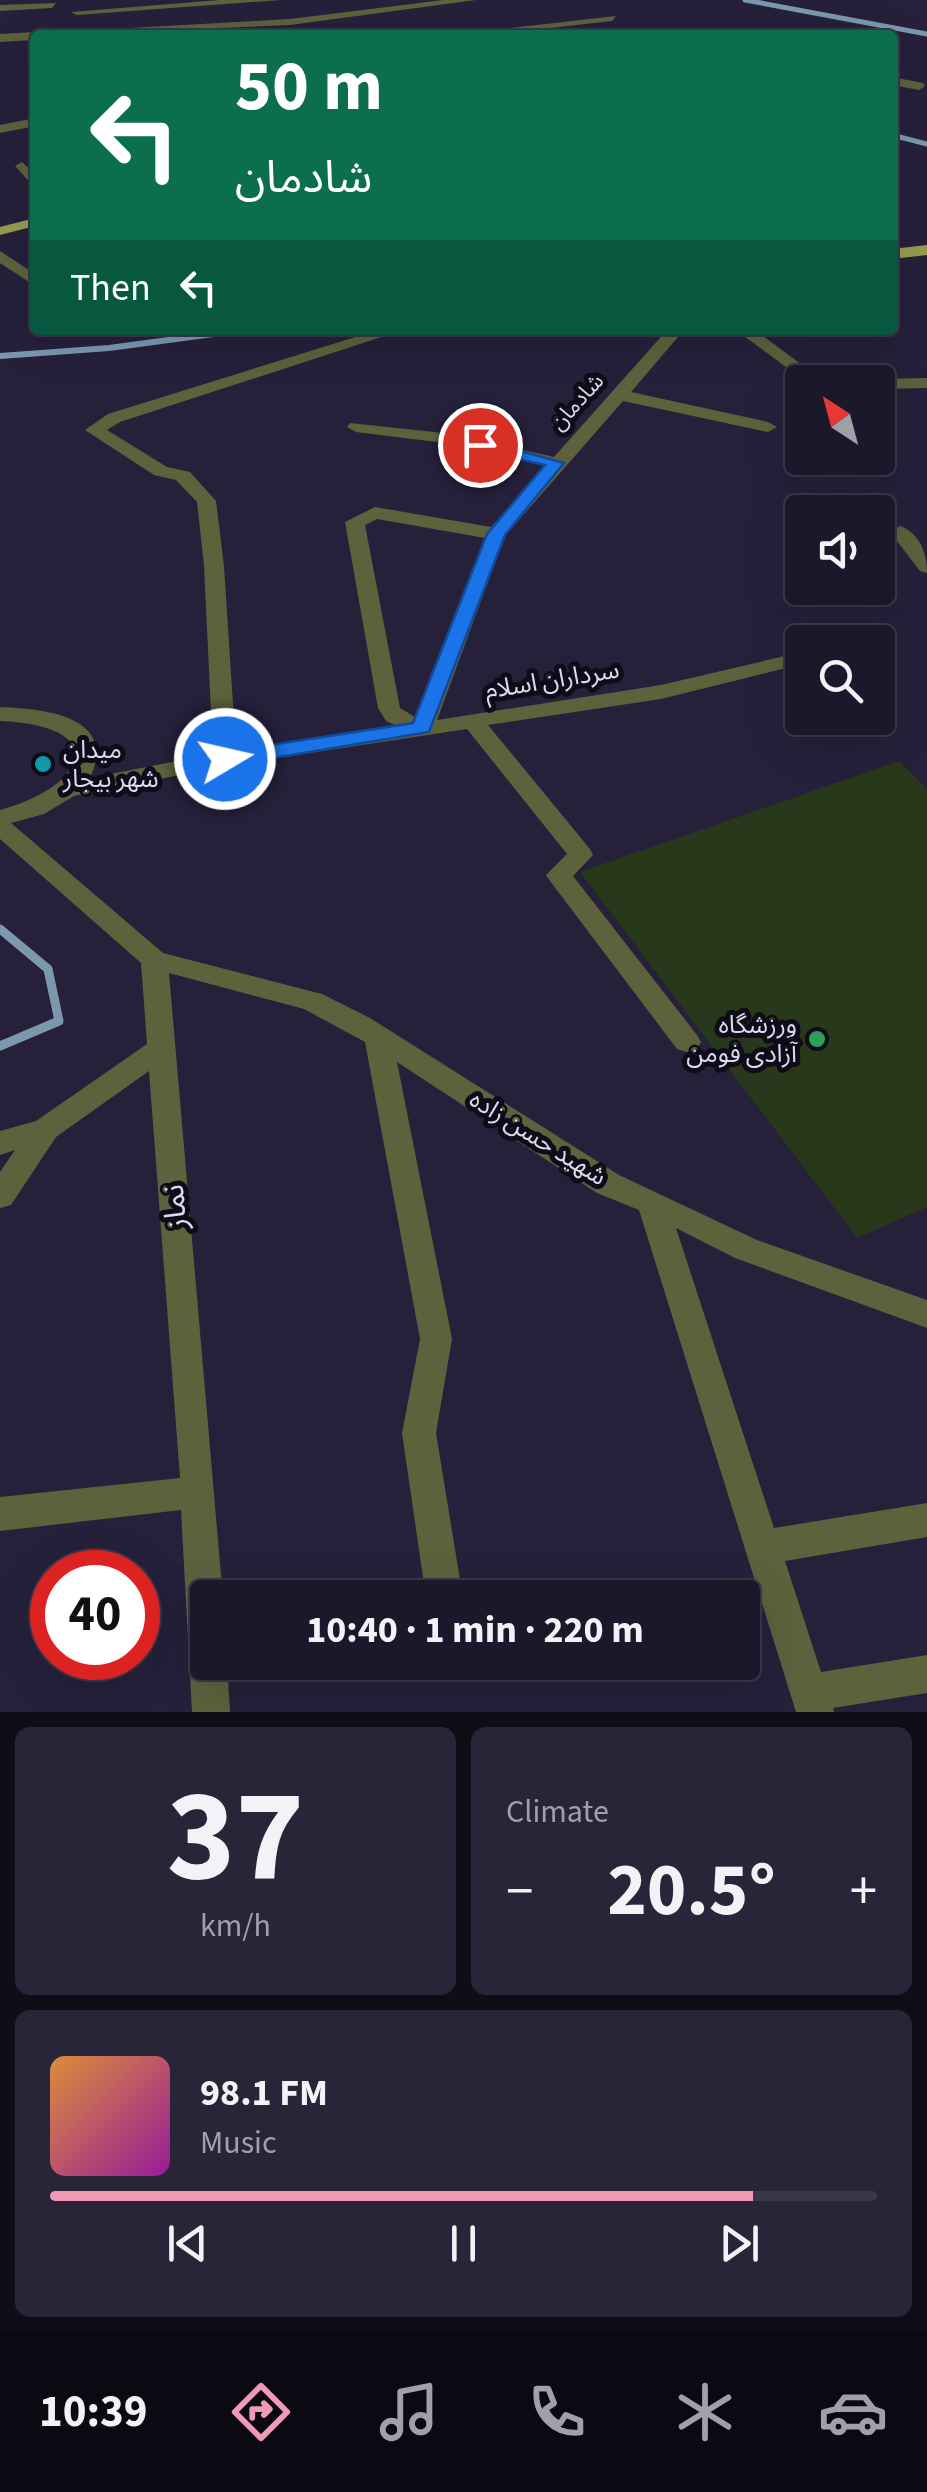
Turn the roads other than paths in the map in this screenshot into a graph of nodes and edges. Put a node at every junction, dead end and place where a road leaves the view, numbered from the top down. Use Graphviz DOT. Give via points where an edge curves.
graph roads {
  1 [pos="276,0"];
  2 [pos="284,0"];
  3 [pos="470,0"];
  4 [pos="611,0"];
  5 [pos="238,1"];
  6 [pos="52,4"];
  7 [pos="159,4"];
  8 [pos="5,8"];
  9 [pos="77,12"];
  10 [pos="612,18"];
  11 [pos="300,21"];
  12 [pos="143,30"];
  13 [pos="310,30"];
  14 [pos="502,30"];
  15 [pos="613,30"];
  16 [pos="30,36"];
  17 [pos="4,38"];
  18 [pos="898,82"];
  19 [pos="919,86"];
  20 [pos="30,123"];
  21 [pos="0,129"];
  22 [pos="22,166"];
  23 [pos="30,177"];
  24 [pos="30,212"];
  25 [pos="0,220"];
  26 [pos="30,223"];
  27 [pos="0,231"];
  28 [pos="927,250"];
  29 [pos="898,253"];
  30 [pos="0,256"];
  31 [pos="30,277"];
  32 [pos="379,335"];
  33 [pos="671,335"];
  34 [pos="751,335"];
  35 [pos="792,365"];
  36 [pos="927,383"];
  37 [pos="895,384"];
  38 [pos="617,394"];
  39 [pos="356,427"];
  40 [pos="768,427"];
  41 [pos="556,463"];
  42 [pos="900,532"];
  43 [pos="496,534"];
  44 [pos="927,567"];
  45 [pos="785,662"];
  46 [pos="0,714"];
  47 [pos="472,720"];
  48 [pos="422,728"];
  49 [pos="225,759"];
  50 [pos="71,790"];
  51 [pos="0,822"];
  52 [pos="154,960"];
  53 [pos="378,1038"];
  54 [pos="686,1042"];
  55 [pos="162,1048"];
  56 [pos="46,1129"];
  57 [pos="0,1143"];
  58 [pos="0,1196"];
  59 [pos="652,1202"];
  60 [pos="927,1314"];
  61 [pos="198,1492"];
  62 [pos="0,1514"];
  63 [pos="927,1520"];
  64 [pos="760,1548"];
  65 [pos="203,1580"];
  66 [pos="442,1580"];
  67 [pos="927,1674"];
  68 [pos="209,1680"];
  69 [pos="812,1702"];
  70 [pos="210,1712"];
  1 -- 5 [label="street"];
  2 -- 11 [label="street"];
  3 -- 11 [label="street"];
  4 -- 10 [label="street"];
  5 -- 7 [label="street"];
  6 -- 8 [label="street"];
  7 -- 9 [label="street"];
  8 -- 17 [label="street"];
  10 -- 14 [label="street"];
  10 -- 15 [label="street"];
  11 -- 12 [label="street"];
  11 -- 13 [label="street"];
  16 -- 17 [label="street"];
  18 -- 19 [label="street"];
  20 -- 21 [label="street"];
  22 -- 23 [label="street"];
  24 -- 25 [label="main road"];
  26 -- 27 [label="main road"];
  28 -- 29 [label="main road"];
  30 -- 31 [label="street"];
  32 -- 49 [label="street" via="114,418 94,430 161,471 183,476 206,501"];
  33 -- 38 [label="street, شادمان"];
  34 -- 35 [label="street"];
  36 -- 37 [label="street"];
  38 -- 40 [label="street"];
  38 -- 41 [label="street, شادمان"];
  39 -- 41 [label="street" via="453,439"];
  41 -- 43 [label="street, شادمان"];
  42 -- 44 [label="street"];
  43 -- 48 [label="street, شادمان"];
  43 -- 48 [label="street" via="375,513 355,522 389,708"];
  45 -- 47 [label="street, سرداران اسلام" via="660,692"];
  46 -- 50 [label="street" via="50,717 84,739 84,772"];
  47 -- 48 [label="street, سرداران اسلام"];
  47 -- 54 [label="street" via="581,855 559,876"];
  48 -- 49 [label="street, سرداران اسلام"];
  49 -- 50 [label="street, سرداران اسلام"];
  50 -- 51 [label="street, سرداران اسلام"];
  51 -- 52 [label="street"];
  52 -- 53 [label="street, شهید حسن زاده" via="312,1002"];
  52 -- 55 [label="street, نماز"];
  53 -- 59 [label="street, شهید حسن زاده" via="608,1184"];
  53 -- 66 [label="street" via="436,1340 419,1433"];
  55 -- 56 [label="street"];
  55 -- 61 [label="street, نماز"];
  56 -- 57 [label="street"];
  56 -- 58 [label="street"];
  59 -- 60 [label="street, شهید حسن زاده" via="746,1249"];
  59 -- 64 [label="street"];
  61 -- 62 [label="street"];
  61 -- 65 [label="street, نماز"];
  63 -- 64 [label="street"];
  64 -- 69 [label="street"];
  67 -- 69 [label="street"];
  68 -- 70 [label="street, نماز"];
}
